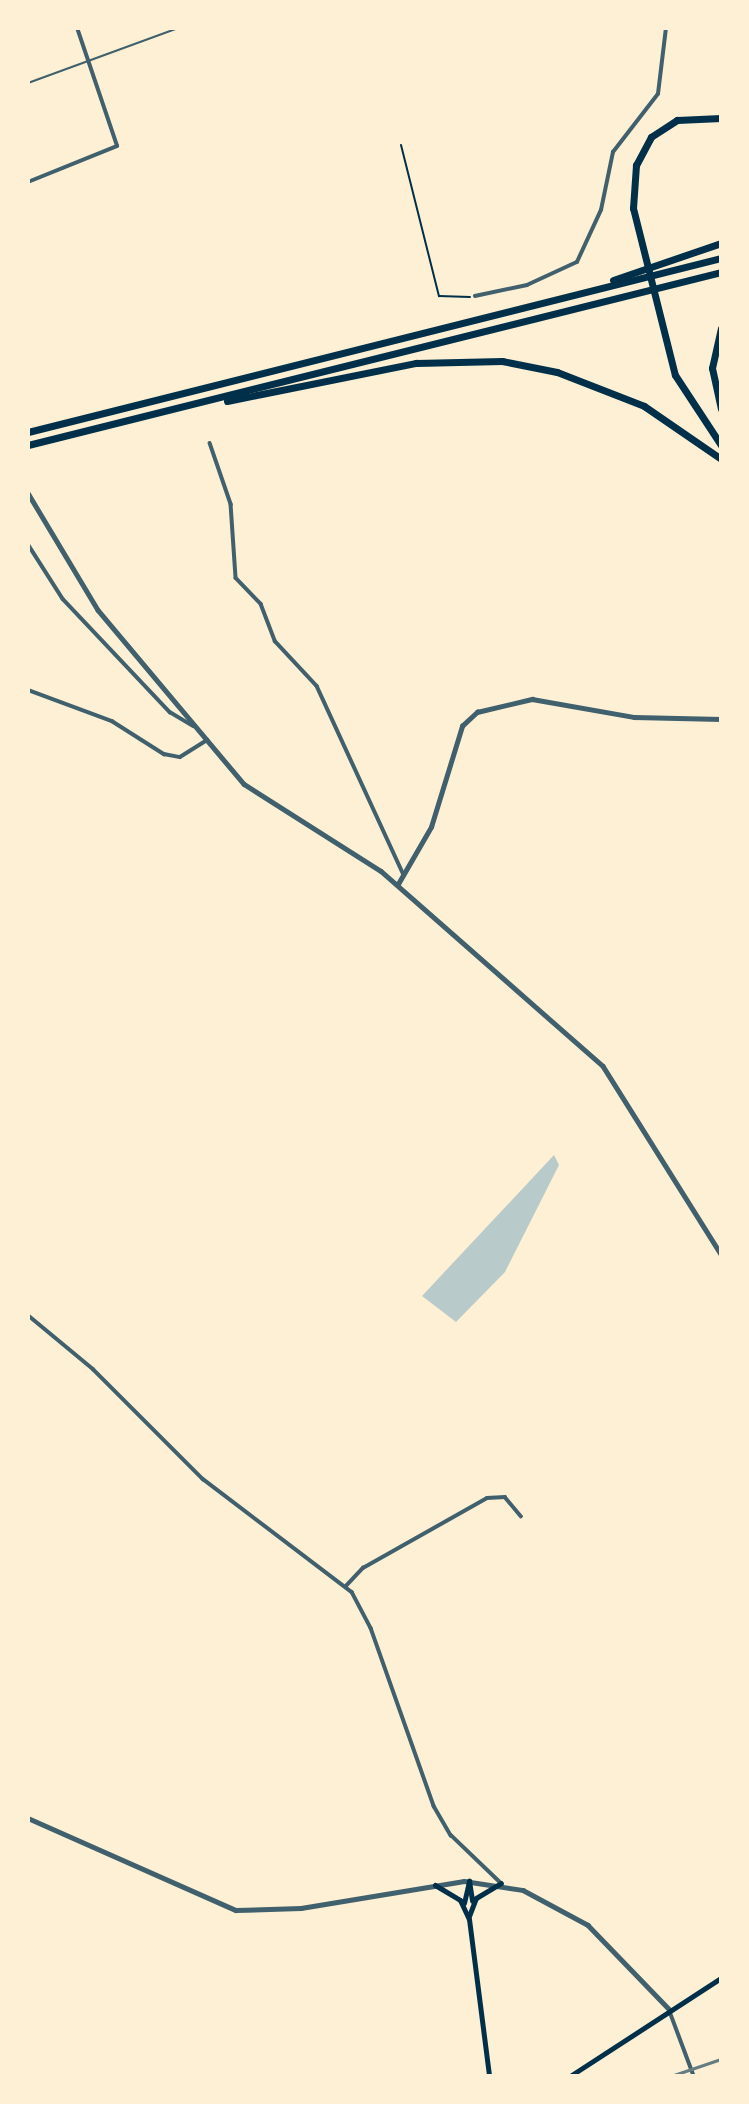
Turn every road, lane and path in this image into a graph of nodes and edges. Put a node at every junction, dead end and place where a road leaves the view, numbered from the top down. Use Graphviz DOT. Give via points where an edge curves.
graph roads {
  1 [pos="77,28"];
  2 [pos="178,28"];
  3 [pos="666,28"];
  4 [pos="89,62"];
  5 [pos="28,83"];
  6 [pos="721,120"];
  7 [pos="401,145"];
  8 [pos="28,182"];
  9 [pos="721,243"];
  10 [pos="721,258"];
  11 [pos="721,272"];
  12 [pos="475,296"];
  13 [pos="530,305"];
  14 [pos="721,328"];
  15 [pos="721,409"];
  16 [pos="154,415"];
  17 [pos="28,432"];
  18 [pos="210,443"];
  19 [pos="28,445"];
  20 [pos="721,445"];
  21 [pos="721,458"];
  22 [pos="28,493"];
  23 [pos="28,544"];
  24 [pos="28,690"];
  25 [pos="721,719"];
  26 [pos="195,727"];
  27 [pos="206,740"];
  28 [pos="404,877"];
  29 [pos="398,884"];
  30 [pos="721,1254"];
  31 [pos="28,1315"];
  32 [pos="521,1516"];
  33 [pos="346,1586"];
  34 [pos="28,1818"];
  35 [pos="469,1881"];
  36 [pos="501,1884"];
  37 [pos="435,1885"];
  38 [pos="468,1907"];
  39 [pos="721,1978"];
  40 [pos="669,2009"];
  41 [pos="489,2075"];
  42 [pos="570,2076"];
  43 [pos="694,2076"];
  1 -- 4 [label="street"];
  2 -- 4 [label="lane"];
  3 -- 12 [label="street" via="658,94 613,152 601,210 577,262 537,282"];
  4 -- 5 [label="lane"];
  4 -- 8 [label="street" via="115,150"];
  6 -- 20 [label="highway" via="710,116 677,120 651,137 633,181 636,235 659,325 688,402"];
  7 -- 12 [label="path" via="439,296"];
  9 -- 13 [label="highway"];
  10 -- 13 [label="highway"];
  11 -- 16 [label="highway"];
  13 -- 17 [label="highway"];
  14 -- 15 [label="highway" via="712,368"];
  16 -- 19 [label="highway"];
  16 -- 21 [label="highway" via="416,363 502,361 557,372 623,397"];
  18 -- 28 [label="street" via="231,504 236,578 261,604 275,641 317,686"];
  22 -- 26 [label="street" via="98,610"];
  23 -- 26 [label="street" via="63,599 170,712"];
  24 -- 27 [label="street" via="112,721 164,754 180,757"];
  25 -- 28 [label="street" via="634,717 532,699 477,712 462,726 431,827"];
  26 -- 27 [label="street"];
  27 -- 29 [label="street" via="253,791"];
  28 -- 29 [label="street"];
  29 -- 30 [label="street" via="603,1066"];
  31 -- 33 [label="street" via="93,1369 203,1479"];
  32 -- 33 [label="street" via="505,1497 487,1497 363,1568"];
  33 -- 36 [label="street" via="365,1613 434,1806 451,1835"];
  34 -- 37 [label="street" via="236,1910 301,1908"];
  35 -- 36 [label="street"];
  35 -- 37 [label="street"];
  35 -- 38 [label="main road"];
  35 -- 38 [label="main road" via="462,1892"];
  36 -- 38 [label="main road"];
  36 -- 40 [label="street" via="580,1919"];
  37 -- 38 [label="main road"];
  38 -- 41 [label="main road"];
  39 -- 40 [label="main road"];
  40 -- 42 [label="main road"];
  40 -- 43 [label="street"];
}
